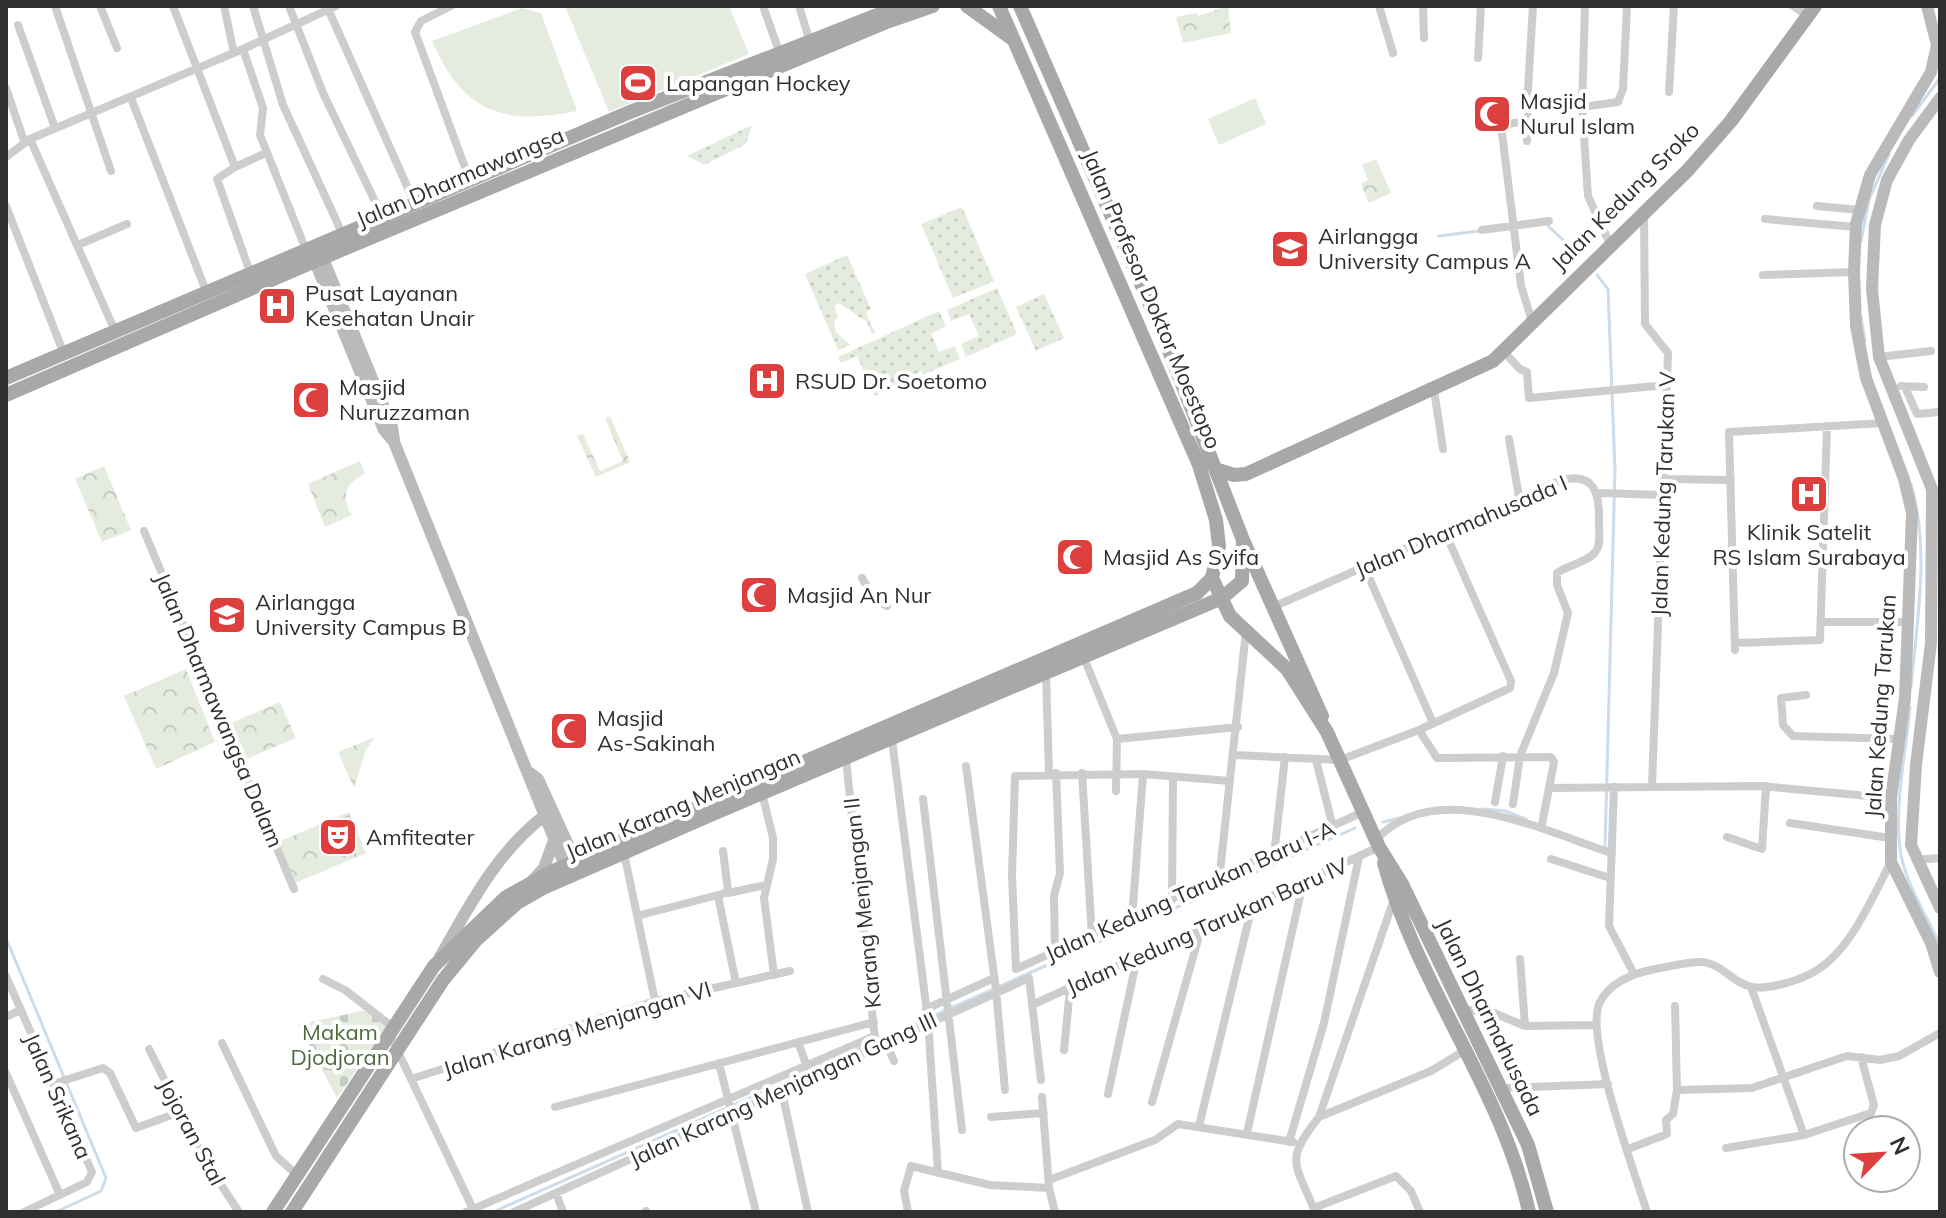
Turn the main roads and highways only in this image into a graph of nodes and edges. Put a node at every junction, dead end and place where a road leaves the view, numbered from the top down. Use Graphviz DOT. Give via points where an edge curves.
graph roads {
  1 [pos="900,6"];
  2 [pos="933,6"];
  3 [pos="967,6"];
  4 [pos="999,6"];
  5 [pos="1020,6"];
  6 [pos="1030,6"];
  7 [pos="1927,6"];
  8 [pos="1811,11"];
  9 [pos="1029,26"];
  10 [pos="1017,43"];
  11 [pos="1940,98"];
  12 [pos="630,112"];
  13 [pos="636,127"];
  14 [pos="507,173"];
  15 [pos="314,253"];
  16 [pos="149,315"];
  17 [pos="156,331"];
  18 [pos="6,378"];
  19 [pos="6,395"];
  20 [pos="1920,456"];
  21 [pos="1901,465"];
  22 [pos="1218,470"];
  23 [pos="1935,480"];
  24 [pos="1243,540"];
  25 [pos="1212,578"];
  26 [pos="1222,598"];
  27 [pos="1183,615"];
  28 [pos="1230,616"];
  29 [pos="1327,732"];
  30 [pos="812,766"];
  31 [pos="530,773"];
  32 [pos="544,816"];
  33 [pos="554,840"];
  34 [pos="1378,844"];
  35 [pos="573,869"];
  36 [pos="531,882"];
  37 [pos="1938,902"];
  38 [pos="434,966"];
  39 [pos="1940,972"];
  40 [pos="326,1131"];
  41 [pos="339,1140"];
  42 [pos="273,1212"];
  43 [pos="292,1212"];
  44 [pos="1529,1212"];
  45 [pos="1547,1212"];
  1 -- 12 [label="main road, Jalan Dharmawangsa"];
  2 -- 13 [label="main road, Jalan Dharmawangsa"];
  3 -- 10 [label="main road"];
  4 -- 10 [label="main road, Jalan Profesor Doktor Moestopo"];
  5 -- 9 [label="main road, Jalan Profesor Doktor Moestopo"];
  6 -- 9 [label="main road"];
  7 -- 21 [label="main road, Jalan Kedung Tarukan" via="1937,45 1931,72 1870,175 1856,227 1858,339 1866,378"];
  8 -- 22 [label="main road, Jalan Kedung Sroko" via="1731,121 1688,170 1493,361 1246,474"];
  9 -- 22 [label="main road, Jalan Profesor Doktor Moestopo"];
  10 -- 25 [label="main road, Jalan Profesor Doktor Moestopo" via="1199,465 1219,546"];
  11 -- 20 [label="main road" via="1887,180 1875,225 1872,289 1879,357"];
  12 -- 13 [label="main road"];
  12 -- 14 [label="main road, Jalan Dharmawangsa"];
  13 -- 14 [label="main road, Jalan Dharmawangsa"];
  14 -- 15 [label="main road, Jalan Dharmawangsa"];
  14 -- 15 [label="main road, Jalan Dharmawangsa" via="470,181 343,235"];
  15 -- 16 [label="main road, Jalan Dharmawangsa" via="250,272"];
  15 -- 17 [label="main road, Jalan Dharmawangsa"];
  15 -- 31 [label="main road" via="392,427"];
  16 -- 17 [label="main road"];
  16 -- 18 [label="main road, Jalan Dharmawangsa"];
  17 -- 19 [label="main road, Jalan Dharmawangsa"];
  20 -- 21 [label="main road"];
  20 -- 23 [label="main road"];
  21 -- 39 [label="main road, Jalan Kedung Tarukan" via="1912,513 1905,698 1891,798 1891,862"];
  22 -- 24 [label="main road, Jalan Profesor Doktor Moestopo"];
  23 -- 37 [label="main road" via="1931,643 1911,845"];
  24 -- 26 [label="main road" via="1242,581"];
  24 -- 29 [label="main road, Jalan Dharmahusada"];
  25 -- 26 [label="main road"];
  25 -- 30 [label="main road, Jalan Karang Menjangan" via="1197,593"];
  26 -- 27 [label="main road, Jalan Karang Menjangan"];
  26 -- 28 [label="main road"];
  27 -- 28 [label="main road"];
  27 -- 30 [label="main road, Jalan Karang Menjangan" via="846,759"];
  28 -- 29 [label="main road, Jalan Dharmahusada" via="1287,669"];
  29 -- 34 [label="main road, Jalan Dharmahusada"];
  30 -- 35 [label="main road, Jalan Karang Menjangan"];
  30 -- 35 [label="main road, Jalan Karang Menjangan" via="624,853"];
  31 -- 32 [label="main road"];
  31 -- 35 [label="main road" via="538,779"];
  32 -- 33 [label="main road"];
  32 -- 38 [label="main road, Jalan Karang Menjangan" via="497,862"];
  33 -- 35 [label="main road"];
  33 -- 36 [label="main road" via="544,868"];
  34 -- 44 [label="main road, Jalan Dharmahusada" via="1394,899 1512,1151"];
  34 -- 45 [label="main road, Jalan Dharmahusada" via="1528,1145"];
  35 -- 36 [label="main road, Jalan Karang Menjangan"];
  35 -- 41 [label="main road, Jalan Karang Menjangan" via="517,903 476,940 424,1007"];
  36 -- 38 [label="main road, Jalan Karang Menjangan" via="490,909"];
  38 -- 40 [label="main road, Jalan Karang Menjangan"];
  40 -- 41 [label="main road"];
  40 -- 42 [label="main road, Jalan Karang Menjangan"];
  41 -- 43 [label="main road, Jalan Karang Menjangan"];
}
